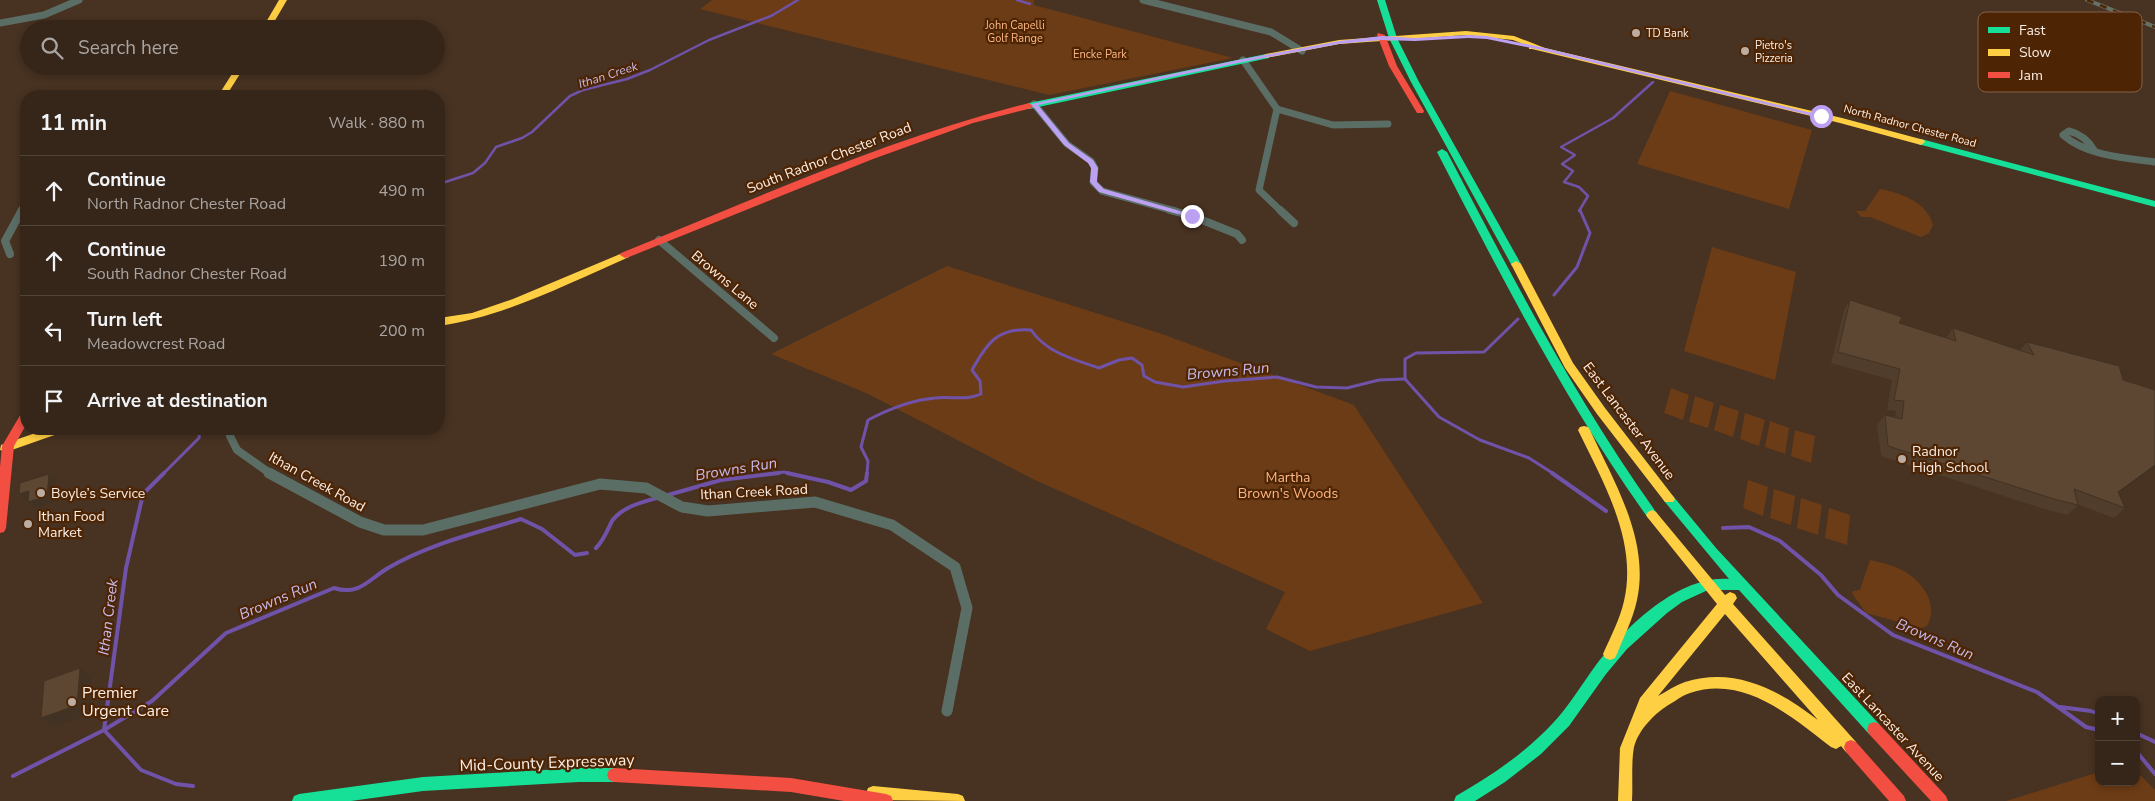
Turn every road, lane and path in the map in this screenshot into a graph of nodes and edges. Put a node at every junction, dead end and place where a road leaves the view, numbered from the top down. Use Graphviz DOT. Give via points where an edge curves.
graph roads {
  1 [pos="79,0"];
  2 [pos="283,0"];
  3 [pos="1143,0"];
  4 [pos="1370,0"];
  5 [pos="1380,0"];
  6 [pos="271,20"];
  7 [pos="0,23"];
  8 [pos="1388,38"];
  9 [pos="1302,51"];
  10 [pos="1243,60"];
  11 [pos="235,75"];
  12 [pos="226,90"];
  13 [pos="1034,104"];
  14 [pos="1277,109"];
  15 [pos="1388,124"];
  16 [pos="2094,150"];
  17 [pos="2155,162"];
  18 [pos="2155,204"];
  19 [pos="20,213"];
  20 [pos="1294,223"];
  21 [pos="660,240"];
  22 [pos="1242,240"];
  23 [pos="10,254"];
  24 [pos="445,321"];
  25 [pos="774,338"];
  26 [pos="1562,379"];
  27 [pos="20,424"];
  28 [pos="42,435"];
  29 [pos="230,435"];
  30 [pos="4,448"];
  31 [pos="0,528"];
  32 [pos="1708,585"];
  33 [pos="1741,585"];
  34 [pos="1725,605"];
  35 [pos="1606,665"];
  36 [pos="947,711"];
  37 [pos="1634,727"];
  38 [pos="1872,771"];
  39 [pos="791,785"];
  40 [pos="298,801"];
  41 [pos="886,801"];
  42 [pos="958,801"];
  43 [pos="1461,801"];
  44 [pos="1625,801"];
  45 [pos="1899,801"];
  46 [pos="1941,801"];
  1 -- 7 [label="street" via="44,15"];
  2 -- 6 [label="main road"];
  3 -- 9 [label="street" via="1271,32"];
  4 -- 8 [label="main road, East Lancaster Avenue"];
  5 -- 8 [label="main road, East Lancaster Avenue"];
  8 -- 9 [label="main road, North Radnor Chester Road" via="1339,42"];
  8 -- 18 [label="main road, North Radnor Chester Road" via="1487,38 1541,48 1842,121"];
  8 -- 26 [label="main road, East Lancaster Avenue" via="1403,84 1430,128"];
  8 -- 33 [label="main road, East Lancaster Avenue" via="1569,365 1679,512"];
  9 -- 10 [label="main road, North Radnor Chester Road"];
  10 -- 13 [label="main road, South Radnor Chester Road"];
  10 -- 14 [label="street"];
  11 -- 12 [label="main road"];
  13 -- 21 [label="main road, South Radnor Chester Road" via="970,120"];
  13 -- 22 [label="street" via="1067,144 1091,162 1095,168 1094,182 1102,191 1192,216 1237,234"];
  14 -- 15 [label="street" via="1333,126"];
  14 -- 20 [label="street" via="1259,190"];
  16 -- 17 [label="street"];
  19 -- 23 [label="street" via="6,241"];
  21 -- 24 [label="main road, South Radnor Chester Road" via="516,301 473,316"];
  21 -- 25 [label="street, Browns Lane"];
  26 -- 32 [label="main road, East Lancaster Avenue" via="1625,479"];
  26 -- 35 [label="main road" via="1618,506 1634,557 1628,610"];
  27 -- 30 [label="main road"];
  28 -- 30 [label="main road"];
  29 -- 36 [label="street, Ithan Creek Road" via="237,450 278,479 360,522 384,530 423,530 600,484 646,488 682,507 708,511 815,502 892,525 955,566 967,608"];
  30 -- 31 [label="main road"];
  32 -- 33 [label="main road"];
  32 -- 34 [label="main road, East Lancaster Avenue"];
  32 -- 35 [label="main road" via="1666,607 1628,640"];
  33 -- 34 [label="main road"];
  33 -- 46 [label="main road, East Lancaster Avenue"];
  34 -- 37 [label="main road" via="1655,687 1644,702"];
  34 -- 38 [label="main road, East Lancaster Avenue"];
  35 -- 43 [label="main road" via="1559,727 1536,750 1506,774"];
  37 -- 38 [label="main road" via="1654,705 1680,689 1704,680 1729,682 1762,692 1793,710"];
  37 -- 44 [label="main road" via="1627,748"];
  38 -- 45 [label="main road, East Lancaster Avenue"];
  39 -- 40 [label="main road, Mid-County Expressway" via="636,775 579,775 423,784"];
  39 -- 41 [label="main road, Mid-County Expressway"];
  39 -- 42 [label="main road"];
}
